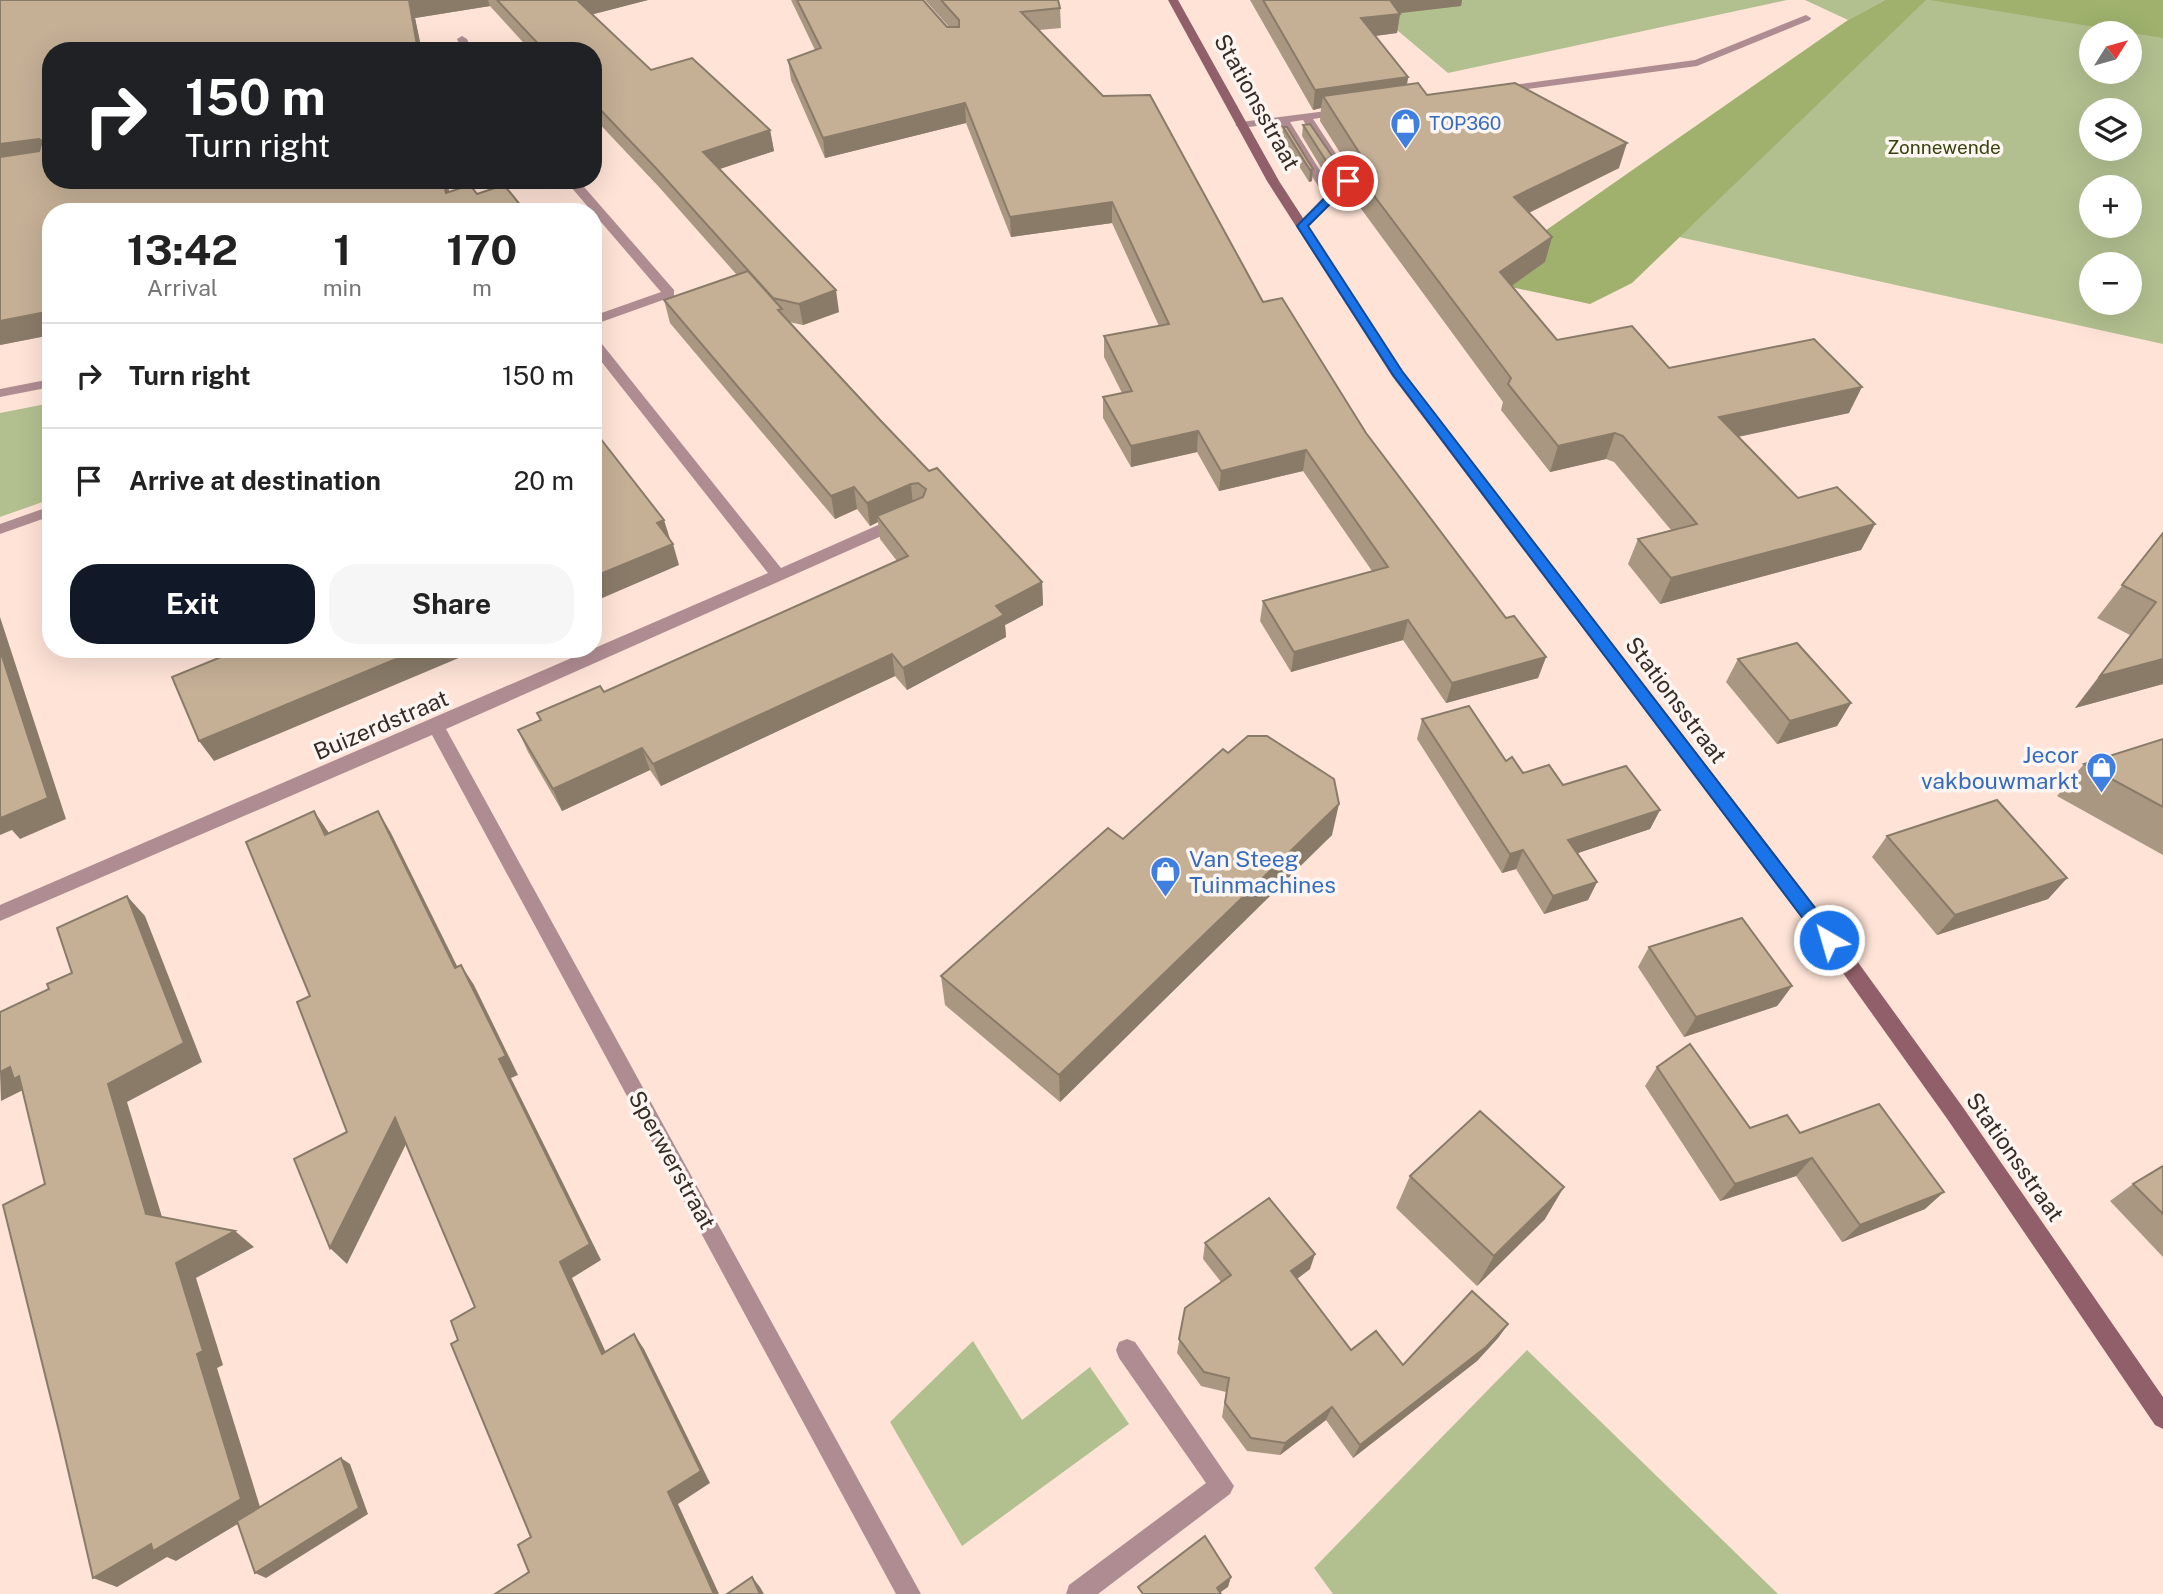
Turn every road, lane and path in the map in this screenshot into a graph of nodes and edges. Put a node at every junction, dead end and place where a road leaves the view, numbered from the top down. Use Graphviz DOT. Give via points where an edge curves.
graph roads {
  1 [pos="1173,0"];
  2 [pos="1807,18"];
  3 [pos="462,39"];
  4 [pos="463,42"];
  5 [pos="1484,92"];
  6 [pos="1359,109"];
  7 [pos="1306,117"];
  8 [pos="1283,120"];
  9 [pos="1241,125"];
  10 [pos="579,189"];
  11 [pos="1331,198"];
  12 [pos="591,203"];
  13 [pos="602,216"];
  14 [pos="1302,226"];
  15 [pos="602,317"];
  16 [pos="602,353"];
  17 [pos="42,385"];
  18 [pos="0,393"];
  19 [pos="919,513"];
  20 [pos="42,514"];
  21 [pos="0,529"];
  22 [pos="778,575"];
  23 [pos="602,653"];
  24 [pos="590,658"];
  25 [pos="436,726"];
  26 [pos="0,913"];
  27 [pos="1126,1350"];
  28 [pos="2163,1417"];
  29 [pos="909,1594"];
  30 [pos="1078,1594"];
  1 -- 9 [label="street, Stationsstraat"];
  2 -- 5 [label="street" via="1697,63"];
  3 -- 4 [label="street"];
  6 -- 7 [label="street"];
  7 -- 8 [label="street"];
  7 -- 11 [label="street" via="1348,181"];
  8 -- 9 [label="street"];
  8 -- 11 [label="street"];
  9 -- 14 [label="street, Stationsstraat"];
  10 -- 12 [label="street"];
  11 -- 14 [label="street"];
  13 -- 15 [label="street" via="669,293"];
  14 -- 28 [label="street, Stationsstraat" via="1397,373 1861,982"];
  16 -- 22 [label="street"];
  17 -- 18 [label="street"];
  19 -- 22 [label="street, Buizerdstraat"];
  20 -- 21 [label="street"];
  22 -- 23 [label="street, Buizerdstraat"];
  24 -- 25 [label="street, Buizerdstraat"];
  25 -- 26 [label="street, Buizerdstraat"];
  25 -- 29 [label="street, Sperwerstraat"];
  27 -- 30 [label="street" via="1222,1486"];
}
